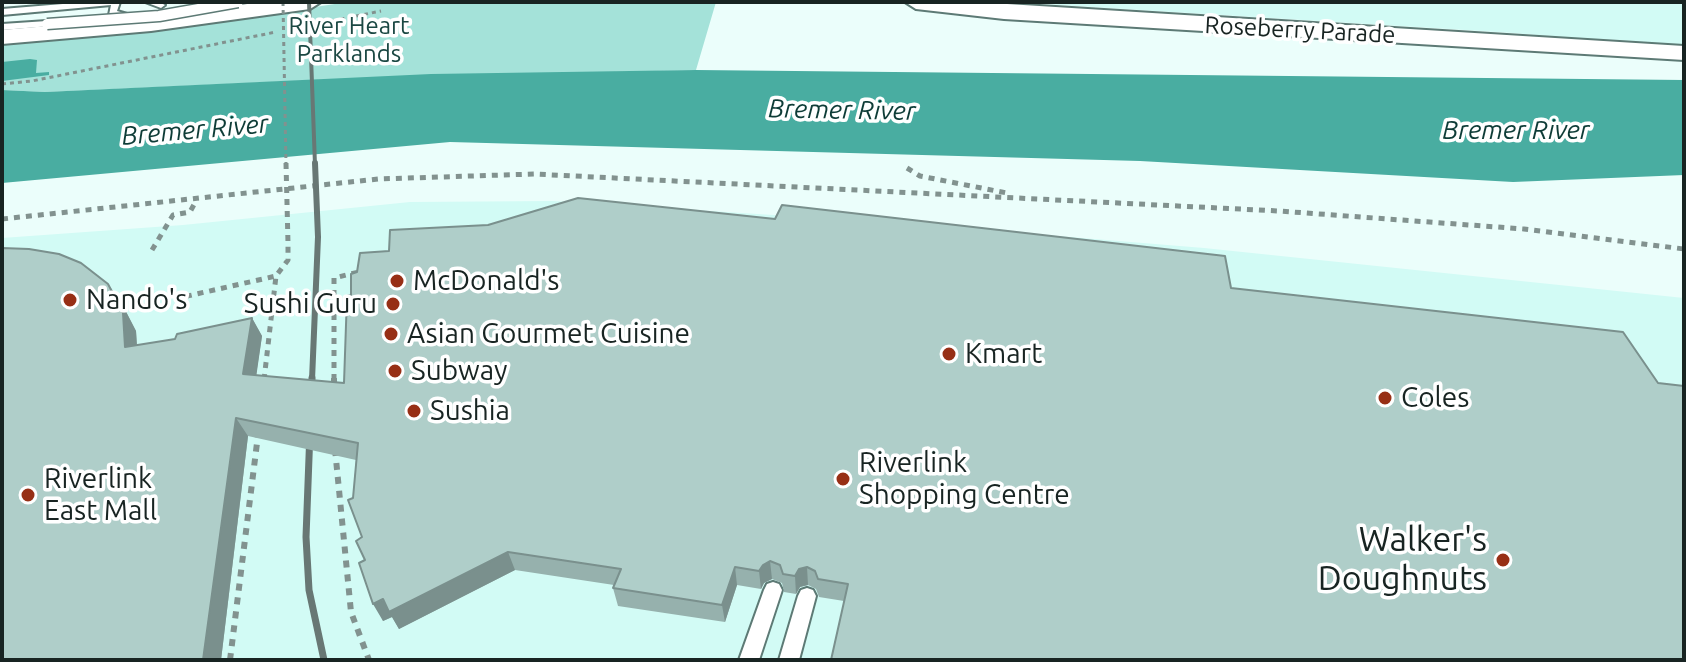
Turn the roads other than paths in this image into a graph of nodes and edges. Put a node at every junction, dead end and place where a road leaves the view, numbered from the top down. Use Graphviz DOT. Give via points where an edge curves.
graph roads {
  1 [pos="24,2"];
  2 [pos="194,2"];
  3 [pos="238,2"];
  4 [pos="916,2"];
  5 [pos="155,4"];
  6 [pos="281,4"];
  7 [pos="114,6"];
  8 [pos="2,12"];
  9 [pos="312,13"];
  10 [pos="2,19"];
  11 [pos="2,27"];
  12 [pos="2,37"];
  13 [pos="1684,53"];
  14 [pos="773,590"];
  15 [pos="807,596"];
  16 [pos="749,660"];
  17 [pos="789,660"];
  1 -- 8 [label="lane"];
  2 -- 5 [label="street"];
  3 -- 11 [label="lane, bridge" via="159,16"];
  4 -- 13 [label="street, Roseberry Parade" via="1004,12"];
  5 -- 7 [label="street"];
  6 -- 7 [label="lane" via="123,16 112,13"];
  6 -- 9 [label="street"];
  6 -- 12 [label="street" via="127,27"];
  7 -- 8 [label="lane"];
  7 -- 10 [label="street"];
  14 -- 16 [label="lane"];
  15 -- 17 [label="lane"];
}
